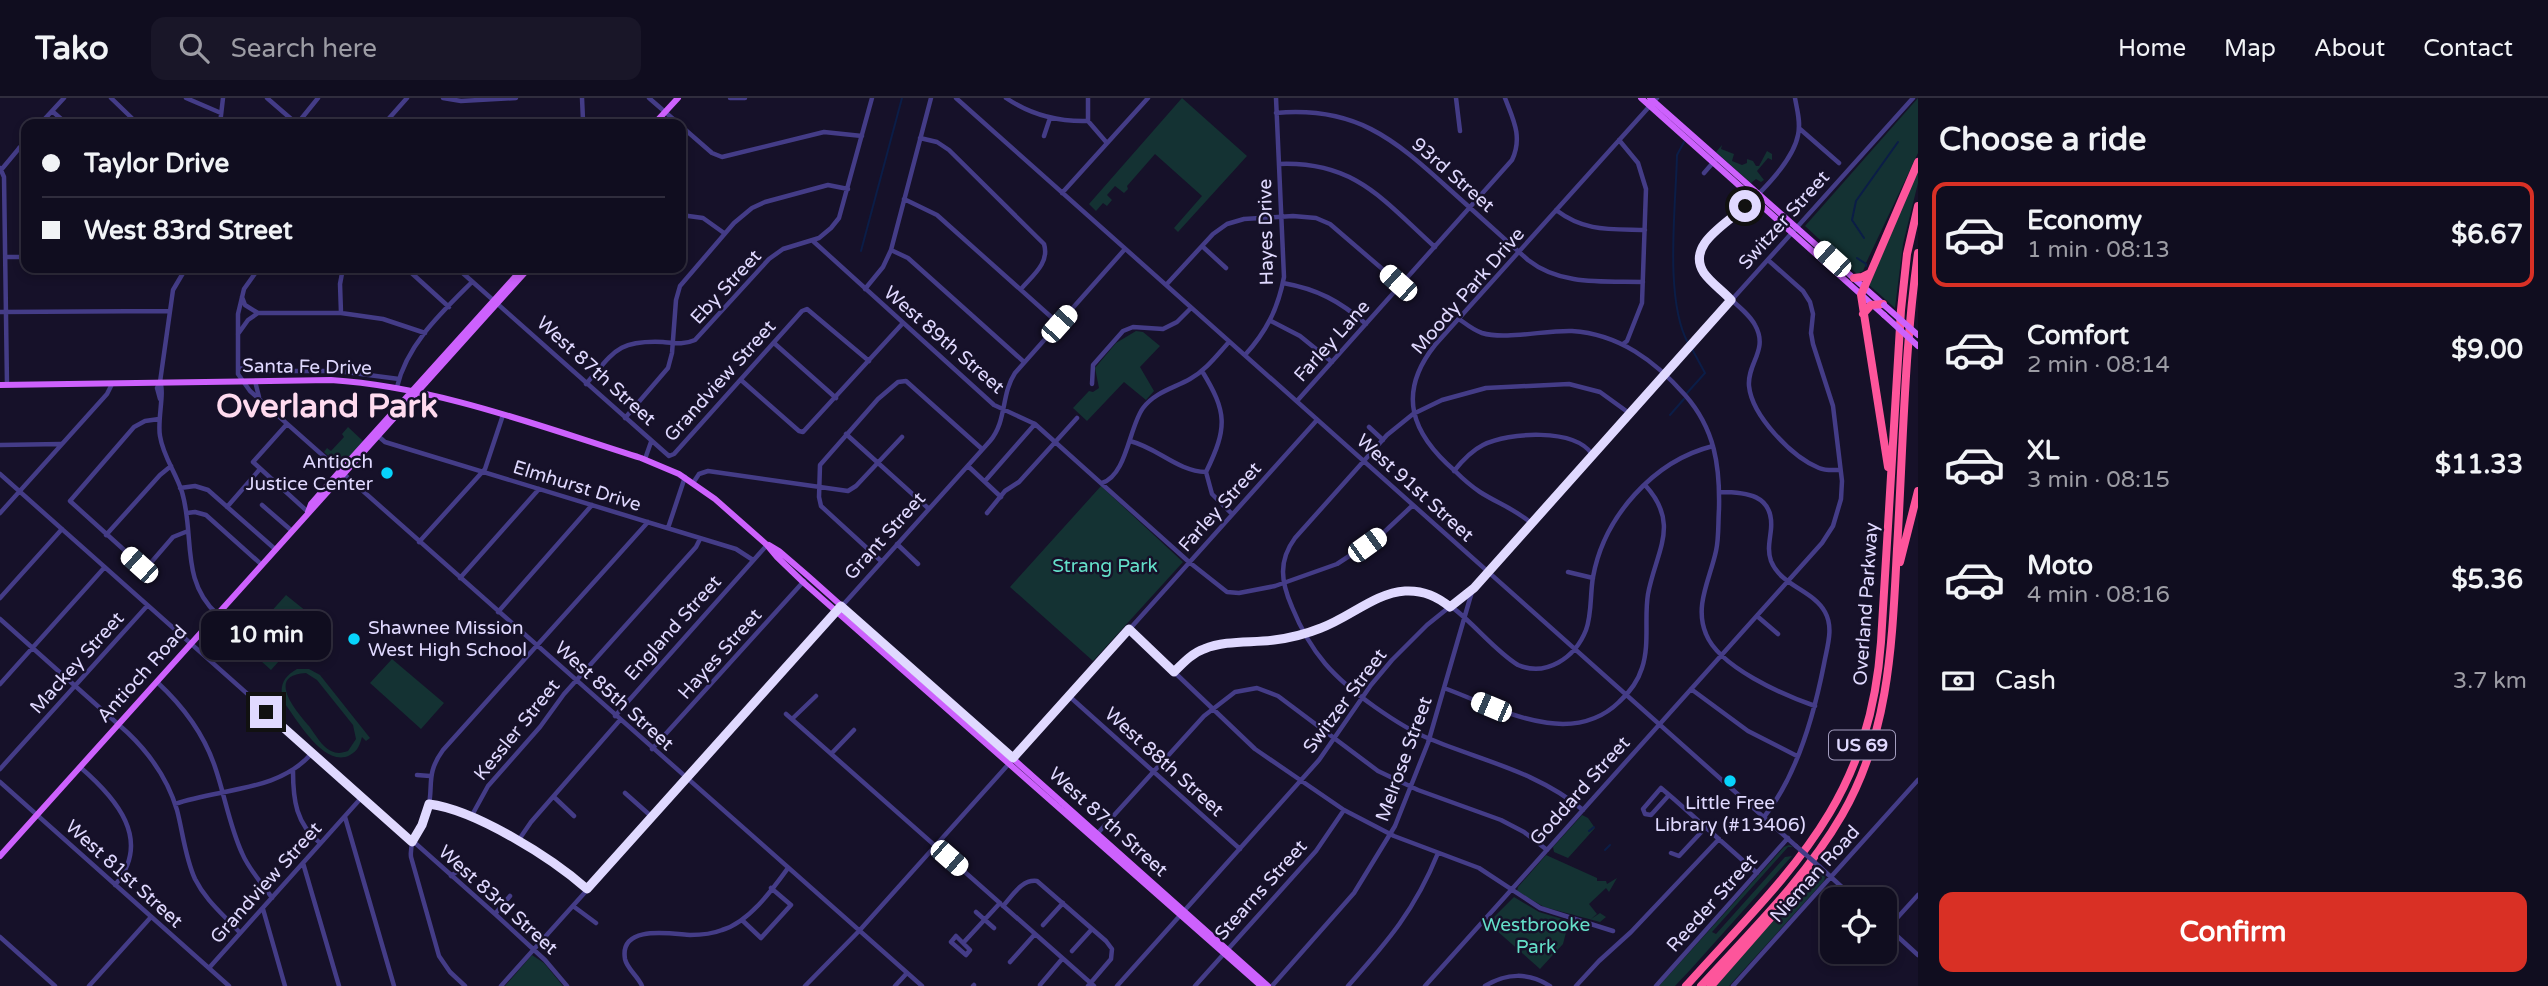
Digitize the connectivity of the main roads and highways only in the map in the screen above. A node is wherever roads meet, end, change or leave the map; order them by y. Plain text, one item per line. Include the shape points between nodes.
1 (678, 98) edge
2 (1641, 98) edge
3 (1653, 101) edge
4 (659, 119) edge
5 (1918, 162) edge
6 (1918, 206) edge
7 (1794, 230) junction
8 (1918, 253) edge
9 (519, 273) edge
10 (524, 273) edge
11 (1870, 273) junction
12 (1854, 278) junction
13 (1862, 290) junction
14 (495, 302) junction
15 (1871, 304) junction
16 (1883, 304) junction
17 (1863, 314) junction
18 (1918, 335) edge
19 (1918, 346) edge
20 (4, 385) edge
21 (416, 391) junction
22 (645, 459) joint
23 (1891, 481) junction
24 (1918, 492) edge
25 (1896, 578) junction
26 (1821, 849) junction
27 (0, 856) edge
28 (1226, 951) junction
29 (1710, 960) junction
30 (1261, 986) edge
31 (1270, 986) edge
32 (1678, 986) edge
33 (1686, 986) edge
34 (1701, 986) edge
35 (1711, 986) edge

1 - 4 main road
2 - 3 main road
3 - 7 main road
5 - 11 highway
6 - 23 highway, Overland Parkway / US 69 via 1902,302
7 - 12 main road
7 - 13 main road
8 - 25 highway, Overland Parkway / US 69
9 - 14 main road, Antioch Road
10 - 14 main road, Antioch Road
11 - 12 highway
11 - 13 highway
12 - 13 main road
13 - 15 main road
13 - 16 main road
13 - 17 highway
14 - 21 main road, Antioch Road
15 - 16 highway
15 - 17 highway
15 - 19 main road, bridge
16 - 18 main road, bridge
17 - 23 highway
20 - 21 main road, Santa Fe Drive via 331,380
21 - 22 main road, Santa Fe Drive
21 - 27 main road, Antioch Road
22 - 28 main road, West 87th Street via 693,482 779,551
23 - 29 highway, Overland Parkway / US 69 via 1879,674 1857,759 1809,848
24 - 25 highway
25 - 26 highway, Overland Parkway / US 69 via 1891,662 1875,740 1852,797
26 - 34 highway, Overland Parkway / US 69
26 - 35 highway via 1802,881
28 - 30 main road, West 87th Street
28 - 31 main road, West 87th Street
29 - 32 highway via 1704,959
29 - 33 highway, Overland Parkway / US 69

